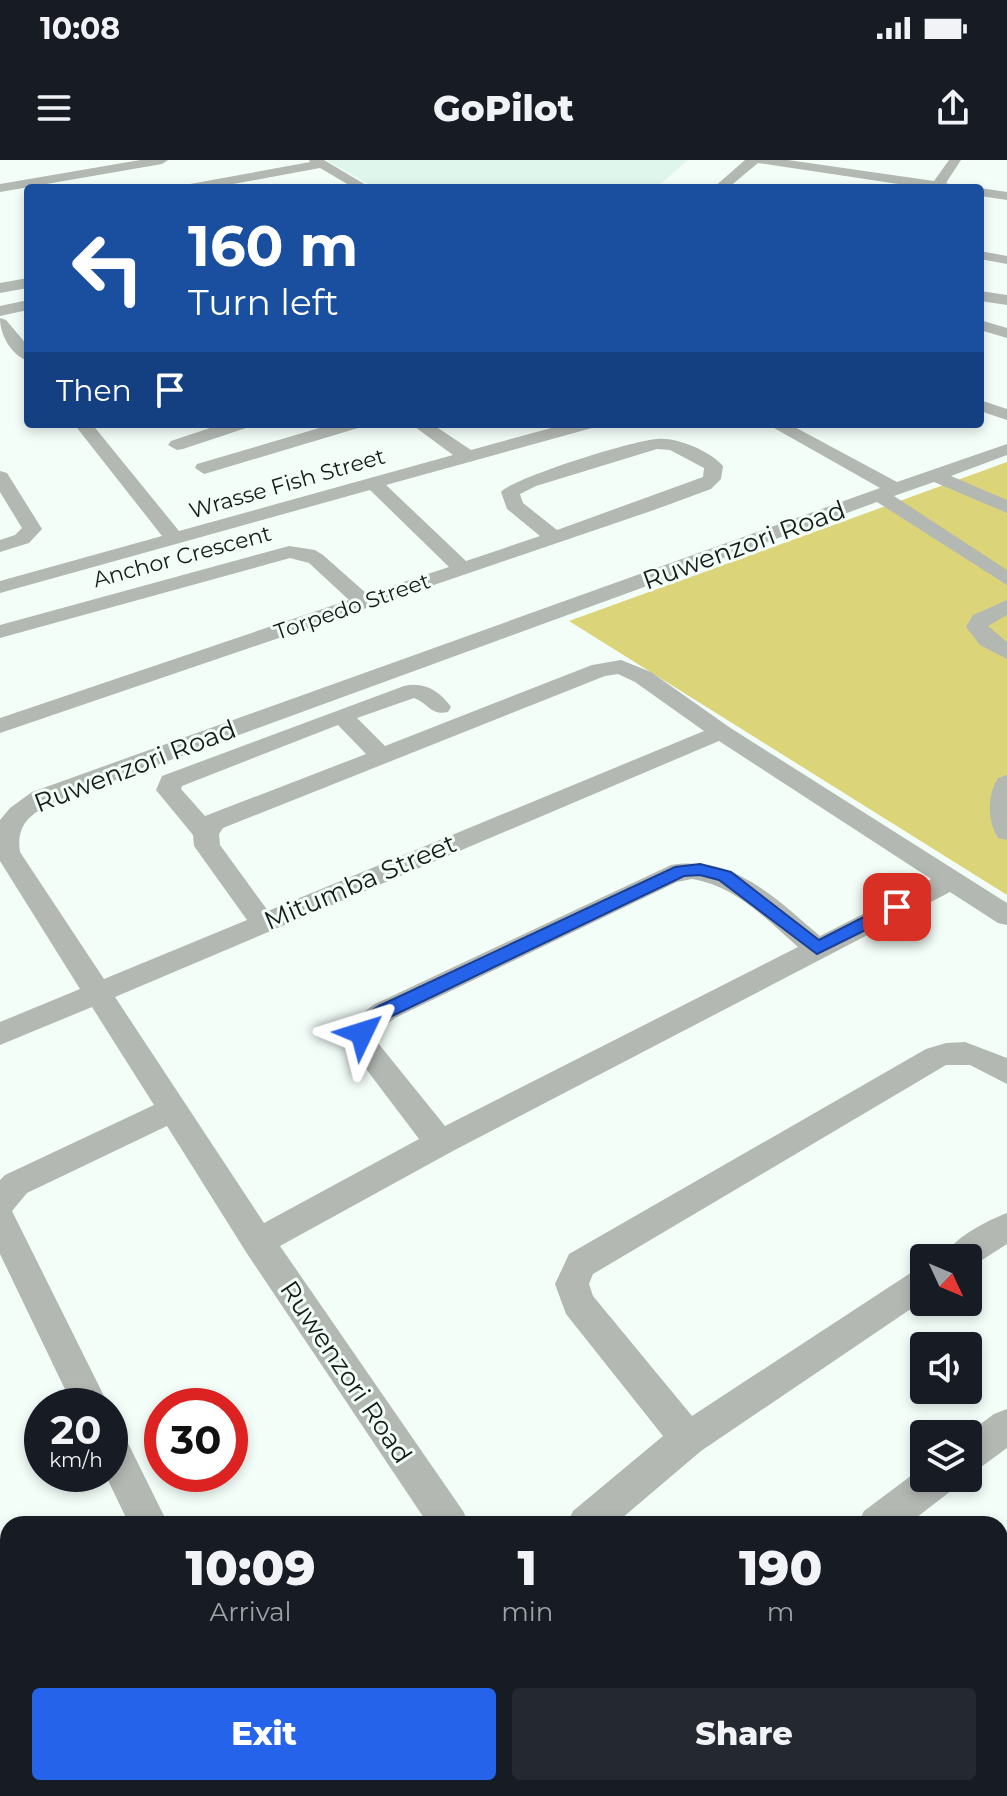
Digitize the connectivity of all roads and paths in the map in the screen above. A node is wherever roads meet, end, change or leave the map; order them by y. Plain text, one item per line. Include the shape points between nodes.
1 (162, 160) edge
2 (753, 160) edge
3 (762, 160) edge
4 (955, 160) edge
5 (879, 161) edge
6 (318, 162) edge
7 (868, 176) junction
8 (210, 184) edge
9 (357, 184) edge
10 (725, 184) edge
11 (923, 184) edge
12 (938, 184) edge
13 (0, 188) edge
14 (984, 193) edge
15 (1007, 196) edge
16 (984, 256) edge
17 (1007, 260) edge
18 (24, 284) edge
19 (0, 288) edge
20 (984, 297) edge
21 (1007, 300) edge
22 (24, 307) edge
23 (1, 321) edge
24 (984, 326) edge
25 (1007, 333) edge
26 (24, 351) edge
27 (984, 406) edge
28 (1007, 415) edge
29 (86, 428) edge
30 (228, 428) edge
31 (339, 428) edge
32 (426, 428) edge
33 (572, 428) edge
34 (783, 428) edge
35 (177, 445) dead end
36 (1007, 449) edge
37 (468, 457) junction
38 (204, 468) dead end
39 (936, 476) junction
40 (0, 477) edge
41 (373, 483) junction
42 (889, 493) junction
43 (1007, 507) edge
44 (553, 537) junction
45 (175, 539) junction
46 (0, 546) edge
47 (463, 569) junction
48 (1007, 579) edge
49 (0, 587) edge
50 (362, 601) junction
51 (1007, 606) edge
52 (0, 632) edge
53 (1007, 652) edge
54 (440, 707) dead end
55 (342, 716) junction
56 (0, 726) edge
57 (721, 732) junction
58 (381, 755) junction
59 (1007, 783) edge
60 (1007, 832) edge
61 (206, 833) junction
62 (951, 880) junction
63 (1007, 916) edge
64 (263, 923) junction
65 (817, 948) junction
66 (98, 993) junction
67 (0, 1034) edge
68 (1007, 1073) edge
69 (173, 1110) junction
70 (440, 1143) junction
71 (0, 1202) edge
72 (0, 1220) edge
73 (1007, 1227) edge
74 (258, 1242) junction
75 (981, 1244) edge
76 (910, 1291) edge
77 (82, 1388) edge
78 (1007, 1426) edge
79 (688, 1439) junction
80 (982, 1445) edge
81 (128, 1481) edge
82 (919, 1492) edge
83 (145, 1516) edge
84 (445, 1516) edge
85 (596, 1516) edge
86 (888, 1516) edge

1 - 13 street
2 - 10 street
3 - 7 street
4 - 12 street
5 - 7 street
6 - 8 street
6 - 9 street
7 - 11 street
14 - 15 street
16 - 17 street
18 - 19 street
20 - 21 street
22 - 23 street
23 - 26 street
24 - 25 street
27 - 28 street
29 - 45 street
30 - 35 street
31 - 38 street
32 - 37 street
33 - 37 street, Wrasse Fish Street
34 - 42 street
36 - 39 street, Ruwenzori Road
37 - 41 street, Wrasse Fish Street
39 - 42 street, Ruwenzori Road
39 - 43 street
40 - 46 street via 32,529 22,539
41 - 45 street, Wrasse Fish Street
41 - 47 street
42 - 48 street
42 - 66 street, Ruwenzori Road via 41,798 23,809 5,829 7,852
44 - 44 street, Torpedo Street via 704,485 712,479 714,466 664,443 553,474 510,492 514,505
44 - 47 street, Torpedo Street
45 - 49 street, Wrasse Fish Street
47 - 50 street, Torpedo Street
50 - 52 street, Anchor Crescent via 308,554 279,553
50 - 56 street, Torpedo Street
51 - 53 street via 977,627
54 - 55 street via 425,693 412,691
55 - 58 street
55 - 61 street via 171,781 168,790
57 - 58 street via 621,667 600,670
57 - 62 street
57 - 64 street, Mitumba Street
58 - 61 street via 226,815
59 - 60 street via 1001,806
61 - 64 street via 207,846
62 - 63 street
62 - 65 street
64 - 66 street, Mitumba Street
65 - 70 street
65 - 70 street via 725,876 689,870 385,1011 364,1027 363,1045
66 - 67 street, Mitumba Street
66 - 69 street, Ruwenzori Road
68 - 79 street via 971,1053 936,1057 581,1264 572,1284 578,1303
69 - 71 street via 16,1184
69 - 74 street, Ruwenzori Road
70 - 74 street
72 - 77 street
73 - 75 street
74 - 84 street, Ruwenzori Road
76 - 79 street
78 - 80 street
79 - 85 street
81 - 83 street
82 - 86 street

